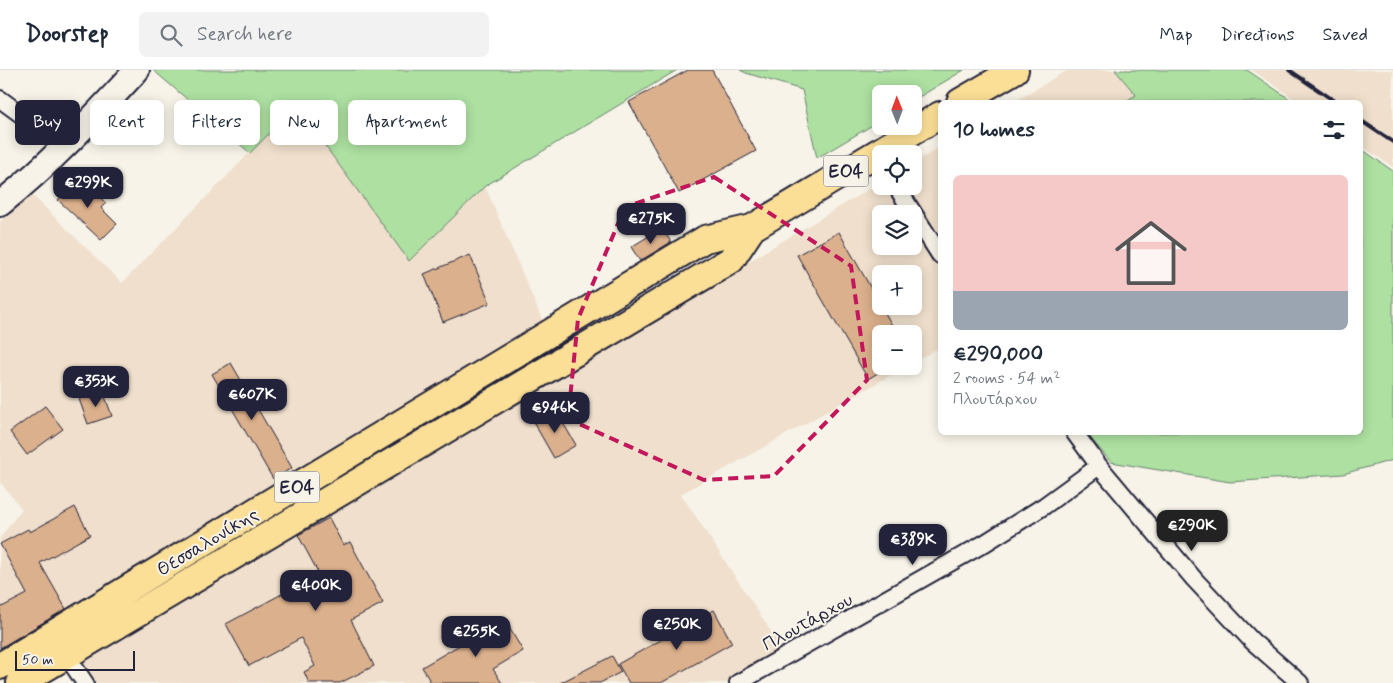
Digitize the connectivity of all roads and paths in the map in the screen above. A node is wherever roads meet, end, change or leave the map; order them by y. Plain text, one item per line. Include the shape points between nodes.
1 (137, 70) edge
2 (1015, 70) edge
3 (0, 99) edge
4 (963, 100) edge
5 (938, 116) edge
6 (897, 145) edge
7 (64, 146) junction
8 (872, 161) edge
9 (902, 195) edge
10 (0, 204) edge
11 (752, 228) junction
12 (938, 252) edge
13 (1076, 435) edge
14 (1099, 466) junction
15 (66, 655) junction
16 (0, 666) edge
17 (20, 683) edge
18 (85, 683) edge
19 (738, 683) edge
20 (1300, 683) edge

1 - 7 street
2 - 4 main road
3 - 7 street
5 - 6 main road, ΕΟ4
7 - 10 street
8 - 11 main road, ΕΟ4
9 - 12 street
11 - 15 main road, Θεσσαλονίκης / ΕΟ4 via 731,260
11 - 16 main road, Θεσσαλονίκης / ΕΟ4 via 705,240
13 - 14 street
14 - 19 street, Πλουτάρχου via 985,543
14 - 20 street via 1194,579 1252,641
15 - 17 main road, Θεσσαλονίκης / ΕΟ4
15 - 18 street

